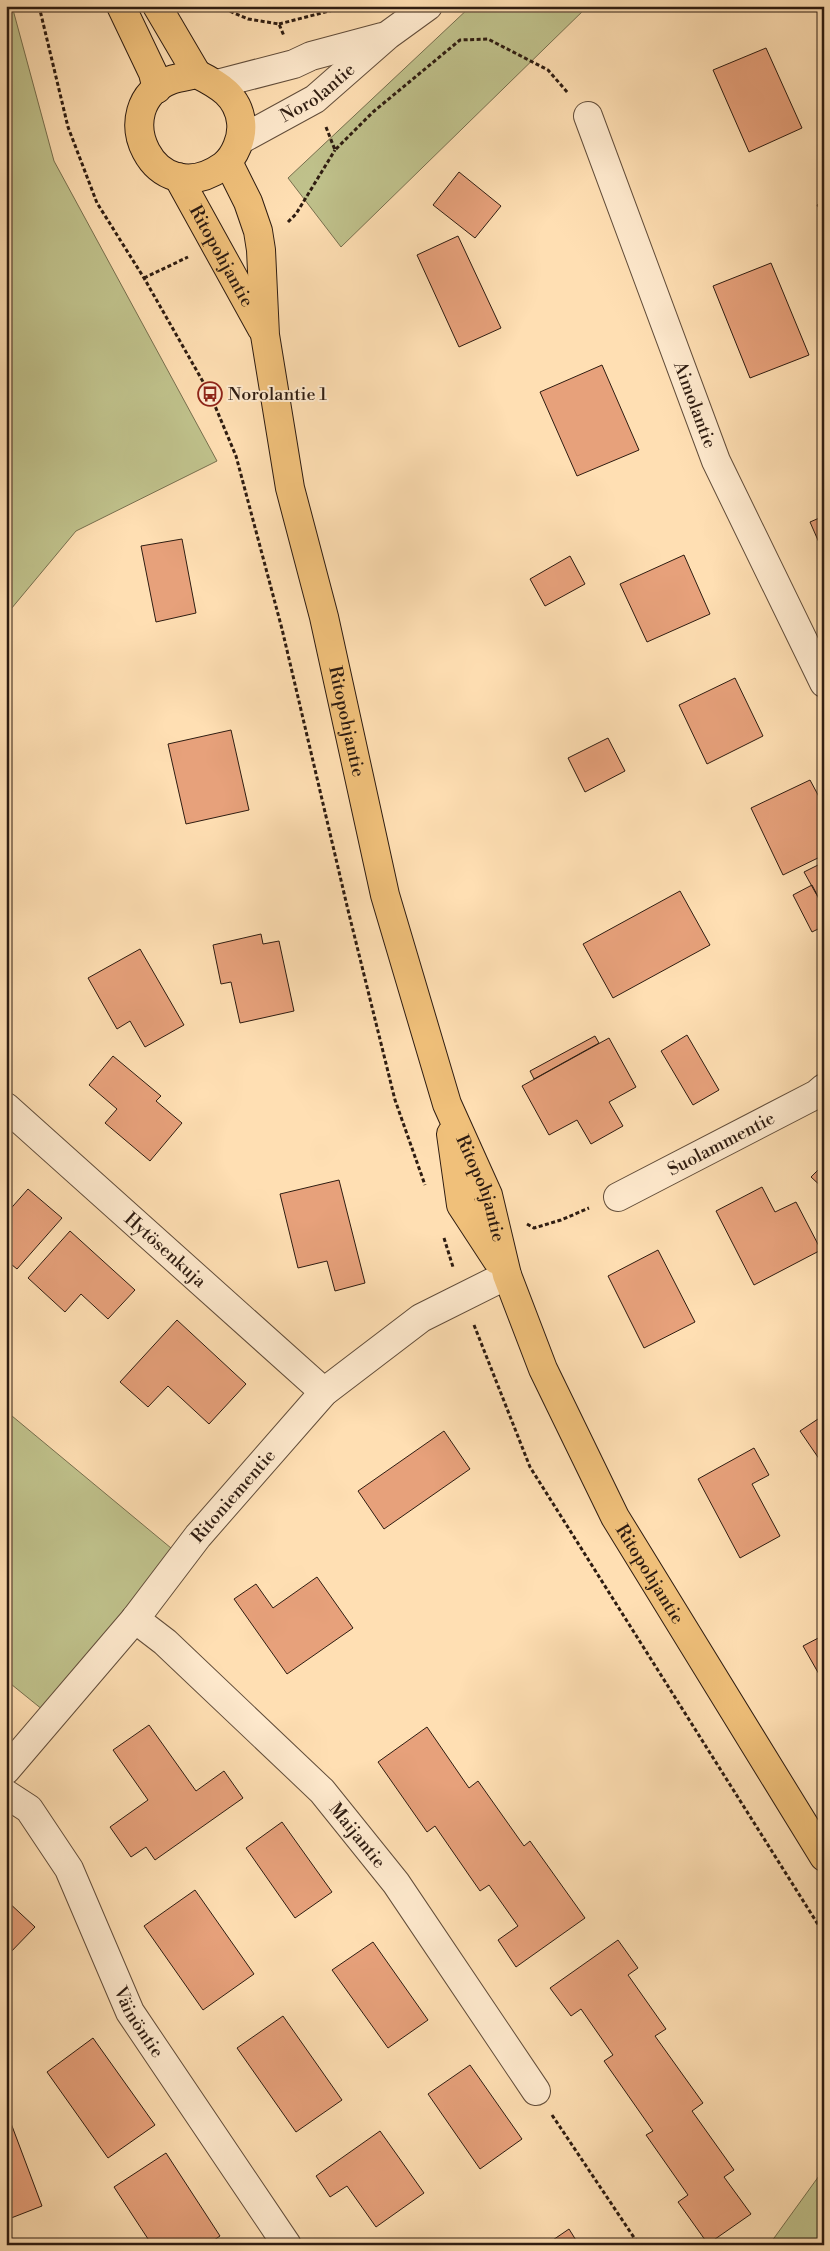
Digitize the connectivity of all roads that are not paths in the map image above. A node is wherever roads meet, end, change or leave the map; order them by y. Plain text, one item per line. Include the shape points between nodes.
1 (121, 6) edge
2 (157, 6) edge
3 (428, 6) edge
4 (388, 35) junction
5 (207, 79) junction
6 (157, 89) junction
7 (588, 116) road end
8 (234, 151) junction
9 (178, 177) junction
10 (265, 335) junction
11 (824, 683) edge
12 (824, 1088) edge
13 (6, 1107) edge
14 (618, 1196) road end
15 (507, 1275) junction
16 (324, 1392) junction
17 (136, 1619) junction
18 (6, 1770) edge
19 (6, 1794) edge
20 (824, 1857) edge
21 (536, 2091) road end
22 (287, 2245) edge

1 - 6 main road via 153,73
2 - 5 main road
3 - 4 street, Norolantie
4 - 5 street, Norolantie via 310,56 294,64
4 - 8 street, Norolantie via 315,99
5 - 6 main road via 170,80
5 - 8 main road via 229,94 238,108 241,123
6 - 9 main road via 143,108 139,132 151,161
7 - 11 street, Aimolantie via 716,461
8 - 9 main road via 210,175 194,179
8 - 10 main road, Ritopohjantie via 258,231
9 - 10 main road, Ritopohjantie
10 - 15 main road, Ritopohjantie via 290,488 324,617 385,895 447,1104 488,1195
12 - 14 street, Suolammentie
13 - 16 street, Hytösenkuja
15 - 16 street, Ritoniementie via 420,1318
15 - 20 main road, Ritopohjantie via 543,1369 615,1517
16 - 17 street, Ritoniementie via 198,1536
17 - 18 street, Ritoniementie
17 - 21 street, Maijantie via 165,1642 322,1791 396,1883
19 - 22 street, Väinöntie via 28,1809 69,1869 130,2012

